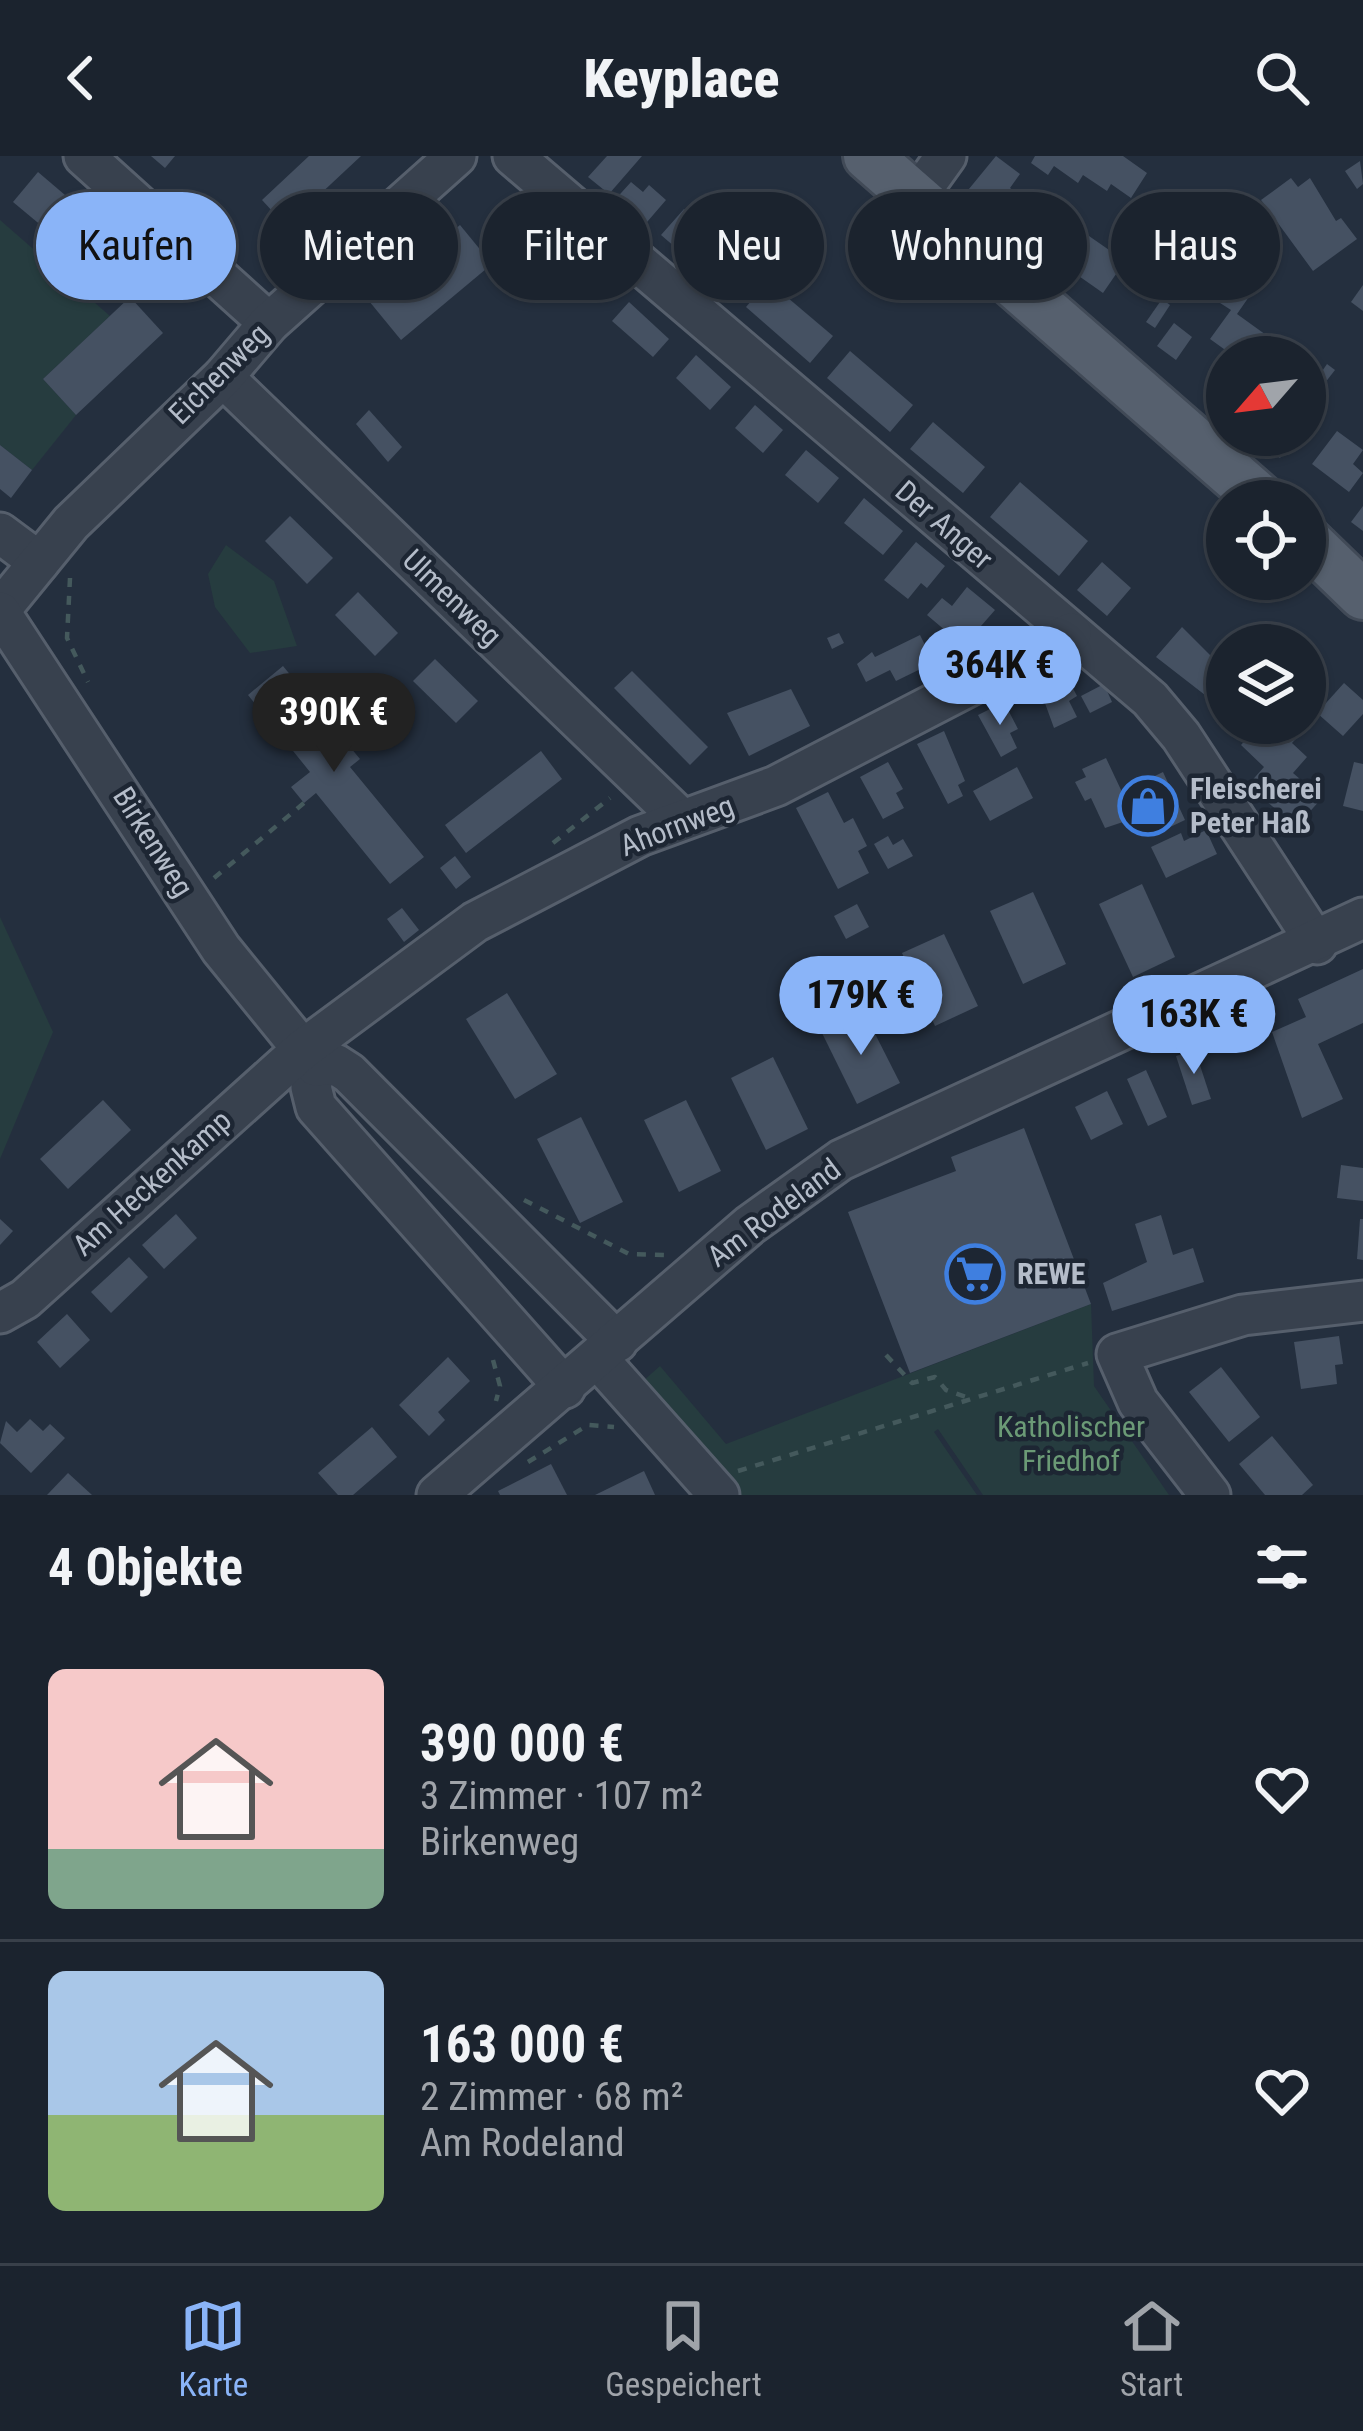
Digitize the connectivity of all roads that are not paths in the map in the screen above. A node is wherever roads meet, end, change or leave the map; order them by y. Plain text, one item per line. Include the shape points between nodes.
1 (84, 156) edge
2 (456, 156) edge
3 (513, 156) edge
4 (868, 156) edge
5 (946, 156) edge
6 (914, 192) edge
7 (920, 192) edge
8 (1036, 300) edge
9 (269, 323) junction
10 (223, 377) junction
11 (1239, 480) edge
12 (0, 533) edge
13 (1326, 559) edge
14 (57, 563) junction
15 (1363, 595) edge
16 (0, 611) edge
17 (1070, 633) junction
18 (681, 819) junction
19 (1363, 918) edge
20 (1317, 944) junction
21 (309, 1058) junction
22 (1363, 1301) edge
23 (0, 1313) edge
24 (607, 1350) junction
25 (565, 1388) junction
26 (712, 1486) edge
27 (437, 1495) edge
28 (1210, 1495) edge

1 - 9 street
2 - 9 street, Eichenweg
3 - 17 street, Der Anger
4 - 6 main road
5 - 7 street
8 - 11 main road
9 - 10 street, Eichenweg
10 - 14 street, Eichenweg
10 - 18 street, Ulmenweg
12 - 14 street
13 - 15 main road
14 - 16 street, Eichenweg
16 - 21 street, Birkenweg via 221,949
17 - 18 street, Ahornweg via 776,786
17 - 20 street, Der Anger via 1150,698 1181,736
18 - 21 street, Ahornweg via 475,922
19 - 20 street, Am Rodeland
20 - 24 street, Am Rodeland via 842,1160 750,1225
21 - 23 street, Am Heckenkamp
21 - 24 street, Birkenweg via 349,1072
21 - 25 street, Birkenweg via 316,1107
22 - 28 street via 1243,1315 1117,1354 1138,1402
24 - 25 street, Am Rodeland
24 - 26 street, Birkenweg
25 - 27 street, Am Rodeland

